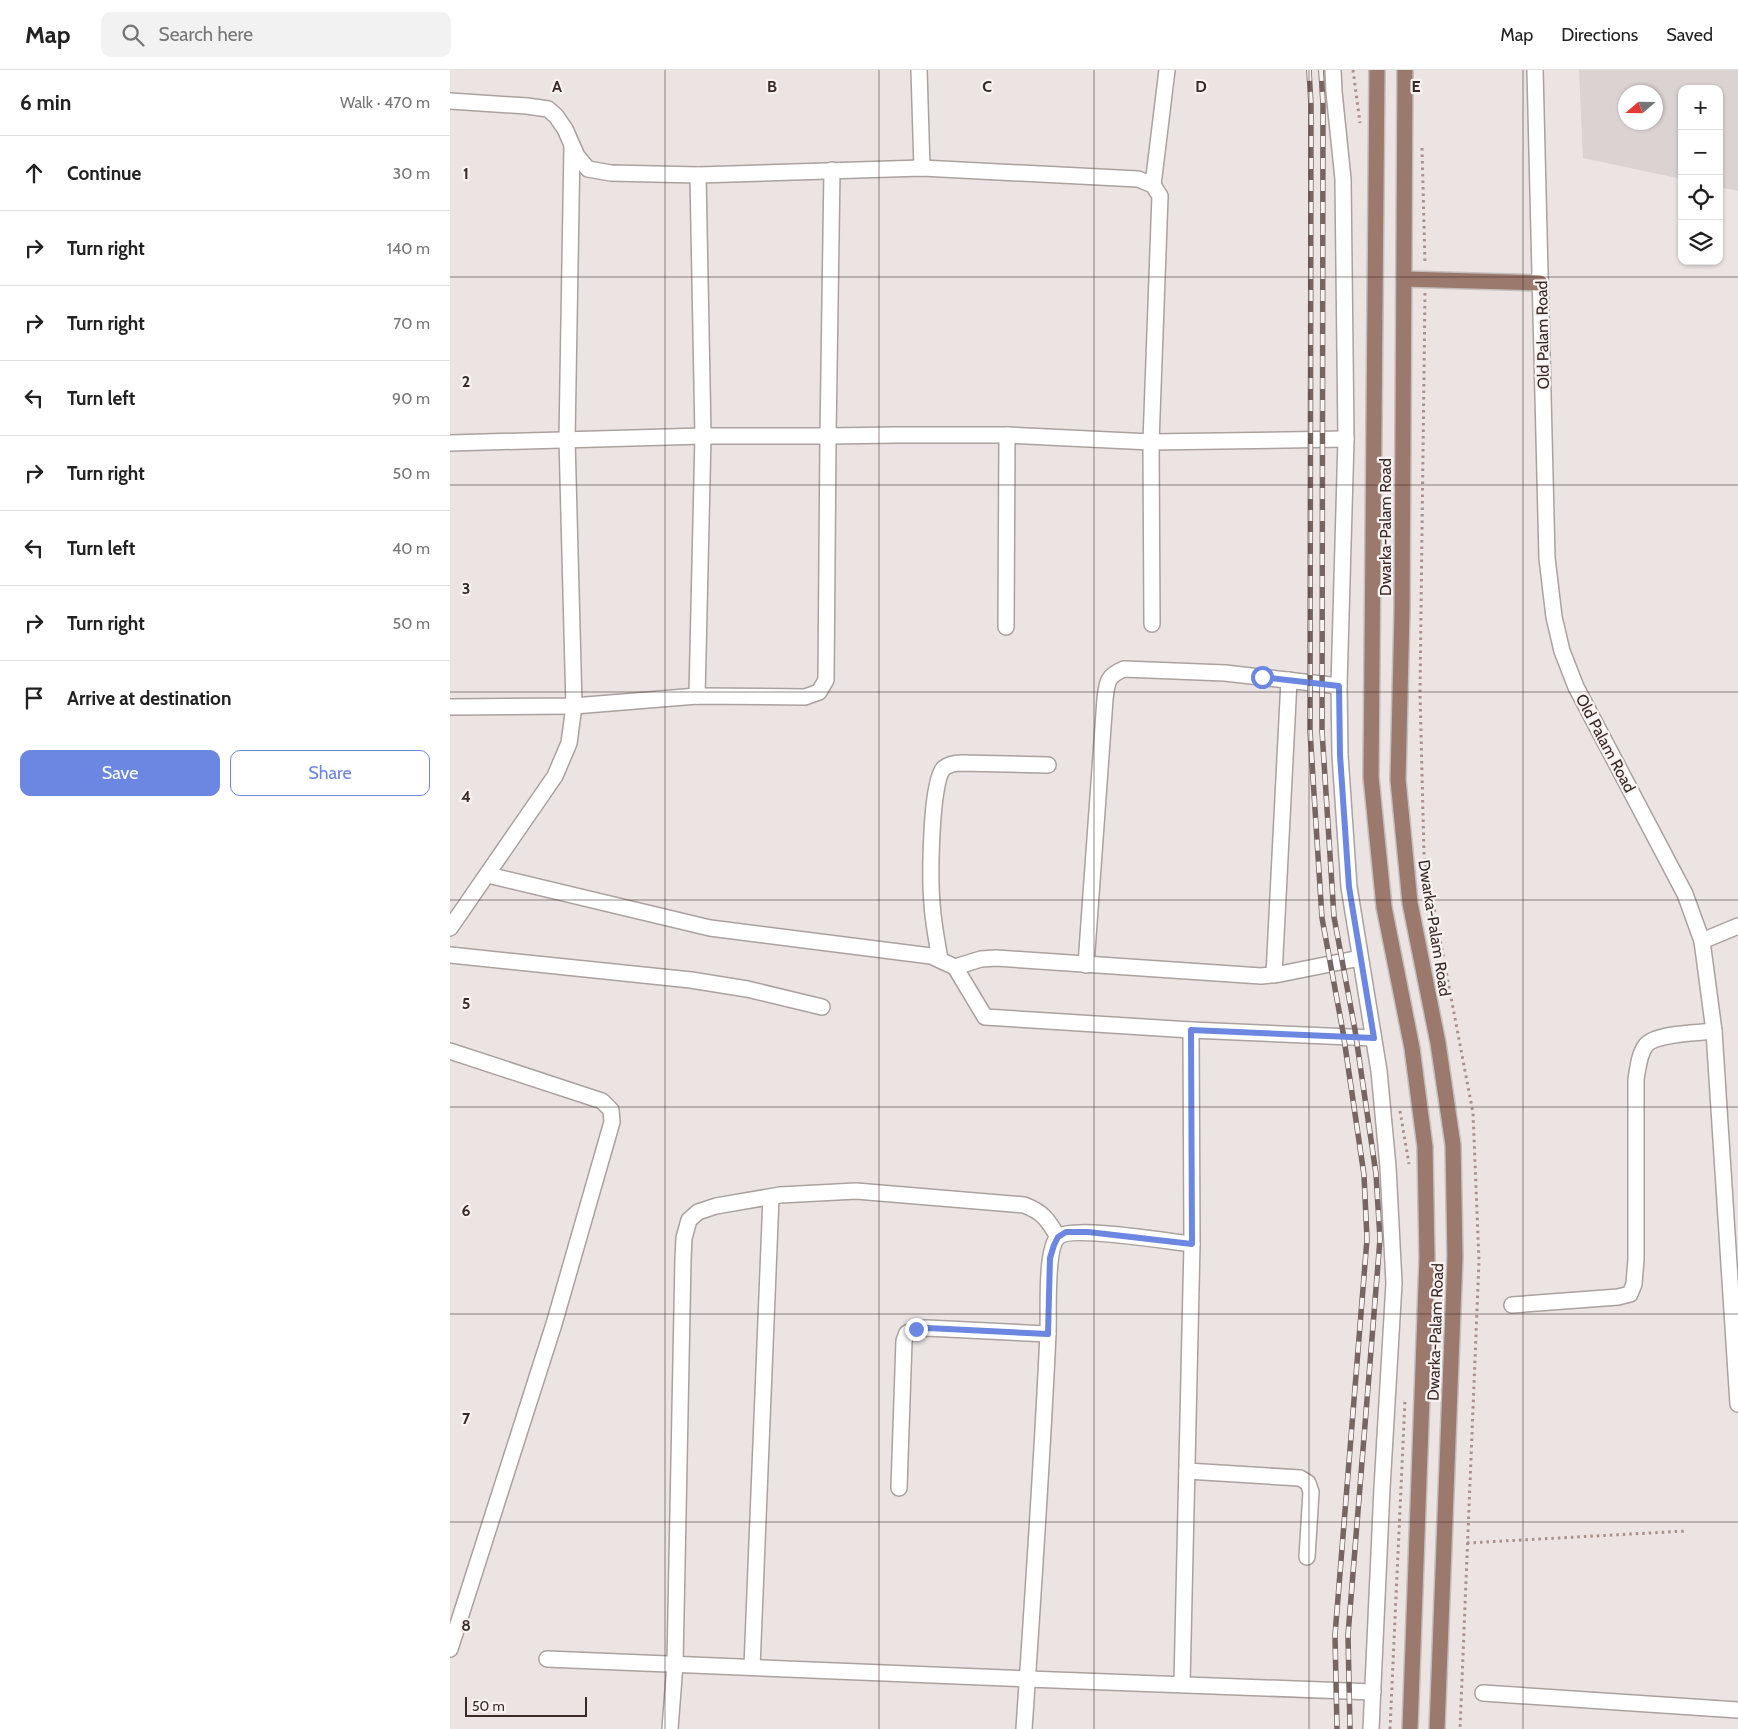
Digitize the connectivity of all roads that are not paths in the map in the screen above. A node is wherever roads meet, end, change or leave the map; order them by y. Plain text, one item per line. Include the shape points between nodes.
1 (919, 70) edge
2 (1167, 70) edge
3 (1333, 70) edge
4 (1377, 70) edge
5 (1405, 70) edge
6 (1535, 70) edge
7 (450, 101) edge
8 (572, 146) junction
9 (922, 168) junction
10 (832, 170) junction
11 (698, 175) junction
12 (1154, 185) junction
13 (1404, 278) junction
14 (1540, 283) junction
15 (1007, 435) junction
16 (703, 436) junction
17 (828, 436) junction
18 (568, 439) junction
19 (1346, 439) junction
20 (1151, 442) junction
21 (450, 443) edge
22 (1152, 624) dead end
23 (1006, 627) dead end
24 (1288, 680) junction
25 (1339, 686) junction
26 (698, 696) junction
27 (574, 706) junction
28 (450, 707) edge
29 (1048, 765) dead end
30 (488, 875) junction
31 (1738, 926) edge
32 (450, 928) edge
33 (1702, 941) junction
34 (450, 955) edge
35 (1360, 958) junction
36 (940, 960) junction
37 (1086, 965) junction
38 (955, 967) junction
39 (1274, 975) junction
40 (822, 1008) dead end
41 (1191, 1030) junction
42 (1714, 1032) junction
43 (1374, 1038) junction
44 (450, 1051) edge
45 (771, 1197) junction
46 (1058, 1237) junction
47 (1192, 1244) junction
48 (1512, 1305) dead end
49 (1048, 1334) junction
50 (1738, 1404) edge
51 (1187, 1471) junction
52 (899, 1488) dead end
53 (1307, 1557) dead end
54 (450, 1649) edge
55 (547, 1659) dead end
56 (676, 1664) junction
57 (752, 1667) junction
58 (1028, 1679) junction
59 (1182, 1684) junction
60 (1373, 1692) junction
61 (1483, 1694) dead end
62 (1738, 1710) edge
63 (670, 1729) edge
64 (1024, 1729) edge
65 (1370, 1729) edge
66 (1410, 1729) edge
67 (1437, 1729) edge

1 - 9 street
2 - 12 street
3 - 19 street via 1343,179
4 - 66 main road, Dwarka-Palam Road via 1371,777 1384,907 1412,1048 1425,1148 1427,1258
5 - 13 main road, Dwarka-Palam Road
6 - 14 street, Old Palam Road
7 - 8 street via 548,109 556,116
8 - 11 street via 588,169
8 - 18 street
9 - 10 street
9 - 12 street via 1138,179
10 - 11 street
10 - 17 street
11 - 16 street
12 - 20 street via 1160,196
13 - 14 main road
13 - 67 main road, Dwarka-Palam Road via 1398,780 1410,903 1438,1044 1453,1145 1455,1238
14 - 33 street, Old Palam Road via 1547,558 1562,651 1576,687 1685,894
15 - 17 street
15 - 20 street
15 - 23 street
16 - 17 street
16 - 18 street
16 - 26 street
17 - 26 street via 826,680 818,692 805,697
18 - 21 street
18 - 27 street
19 - 20 street
19 - 25 street
20 - 22 street
24 - 25 street
24 - 37 street via 1225,673 1124,669 1108,680 1104,699
24 - 39 street
25 - 35 street via 1349,887
26 - 27 street
27 - 28 street
27 - 30 street via 569,743 555,776
29 - 36 street via 951,764 938,776 930,871
30 - 32 street
30 - 36 street via 710,928 931,956
31 - 33 street
33 - 42 street, Old Palam Road
34 - 40 street via 691,980 747,989
35 - 39 street
35 - 43 street
36 - 38 street
37 - 38 street via 996,958
37 - 39 street
38 - 41 street via 985,1017
41 - 43 street
41 - 47 street
42 - 48 street via 1663,1036 1646,1044 1640,1059 1636,1079 1636,1259 1630,1294
42 - 50 street, Old Palam Road
43 - 60 street via 1388,1167 1394,1283
44 - 54 street via 602,1101 612,1116 554,1324
45 - 46 street via 856,1191 1024,1205 1036,1209 1048,1220
45 - 56 street via 698,1212 690,1220 684,1238
45 - 57 street
46 - 47 street via 1066,1232 1088,1232
46 - 49 street via 1050,1258
47 - 51 street
49 - 52 street via 927,1328 907,1333 904,1340
49 - 58 street
51 - 53 street via 1300,1478 1308,1483 1311,1492
51 - 59 street
55 - 56 street
56 - 57 street
56 - 63 street
57 - 58 street
58 - 59 street
58 - 64 street
59 - 60 street
60 - 65 street
61 - 62 street

